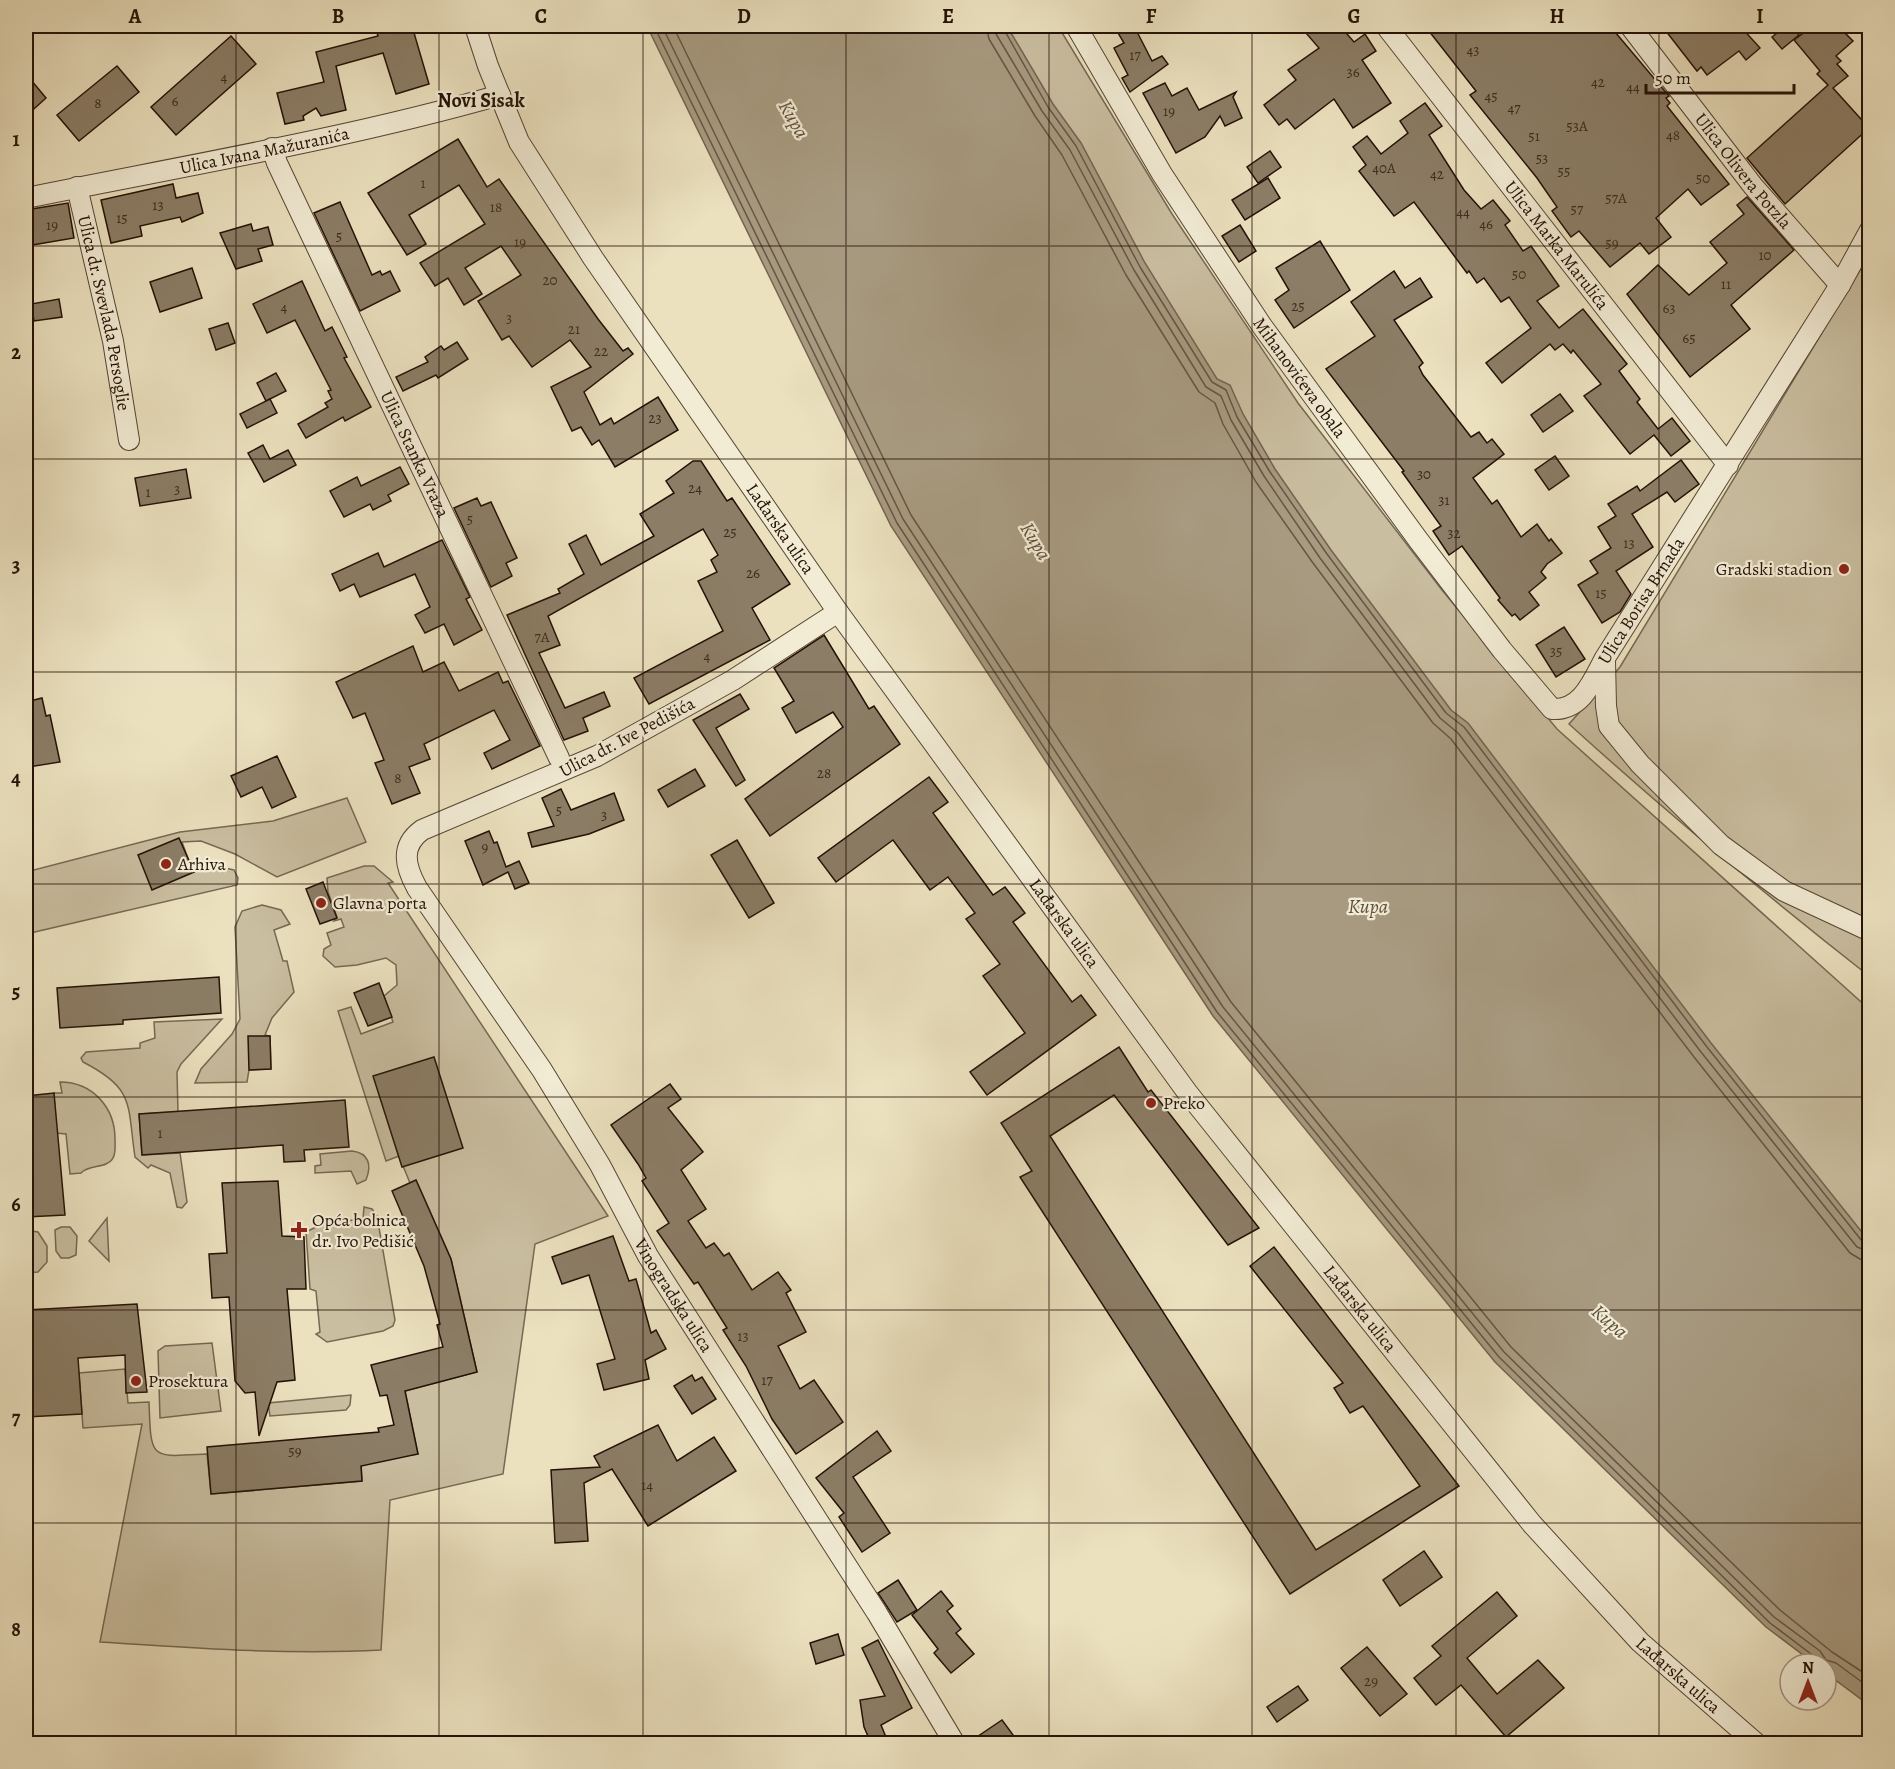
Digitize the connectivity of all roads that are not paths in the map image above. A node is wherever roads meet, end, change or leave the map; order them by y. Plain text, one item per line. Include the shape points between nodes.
1 (475, 26) edge
2 (1076, 26) edge
3 (1386, 26) edge
4 (1630, 26) edge
5 (500, 95) junction
6 (272, 148) junction
7 (77, 187) junction
8 (26, 198) edge
9 (1869, 230) edge
10 (1840, 285) junction
11 (129, 440) dead end
12 (1728, 465) junction
13 (838, 612) junction
14 (1605, 658) junction
15 (559, 758) dead end
16 (408, 846) joint
17 (1869, 931) edge
18 (955, 1743) edge
19 (1757, 1743) edge

1 - 5 street, Lađarska ulica
2 - 14 street, Mihanovićeva obala via 1162,174 1262,326 1502,650 1552,709 1571,706 1585,694
3 - 12 street, Ulica Marka Marulića
4 - 10 street, Ulica Olivera Potzla via 1753,186
5 - 6 street, Ulica Ivana Mažuranića
5 - 13 street, Lađarska ulica via 519,142 550,194
6 - 7 street, Ulica Ivana Mažuranića
6 - 15 street, Ulica Stanka Vraza
7 - 8 street, Ulica Ivana Mažuranića
7 - 11 street, Ulica dr. Svevlada Persoglie via 112,341
9 - 10 street, Ulica Borisa Brnada
10 - 12 street, Ulica Borisa Brnada
12 - 14 street, Ulica Borisa Brnada
13 - 16 street, Ulica dr. Ive Pedišića via 742,674 624,742 566,771 422,830
13 - 19 street, Lađarska ulica via 1187,1092 1532,1524 1641,1642
14 - 17 street, Ulica Borisa Brnada via 1609,726 1640,764 1721,845 1784,891
16 - 18 street, Vinogradska ulica via 407,868 417,888 542,1070 600,1165 648,1256 877,1613

